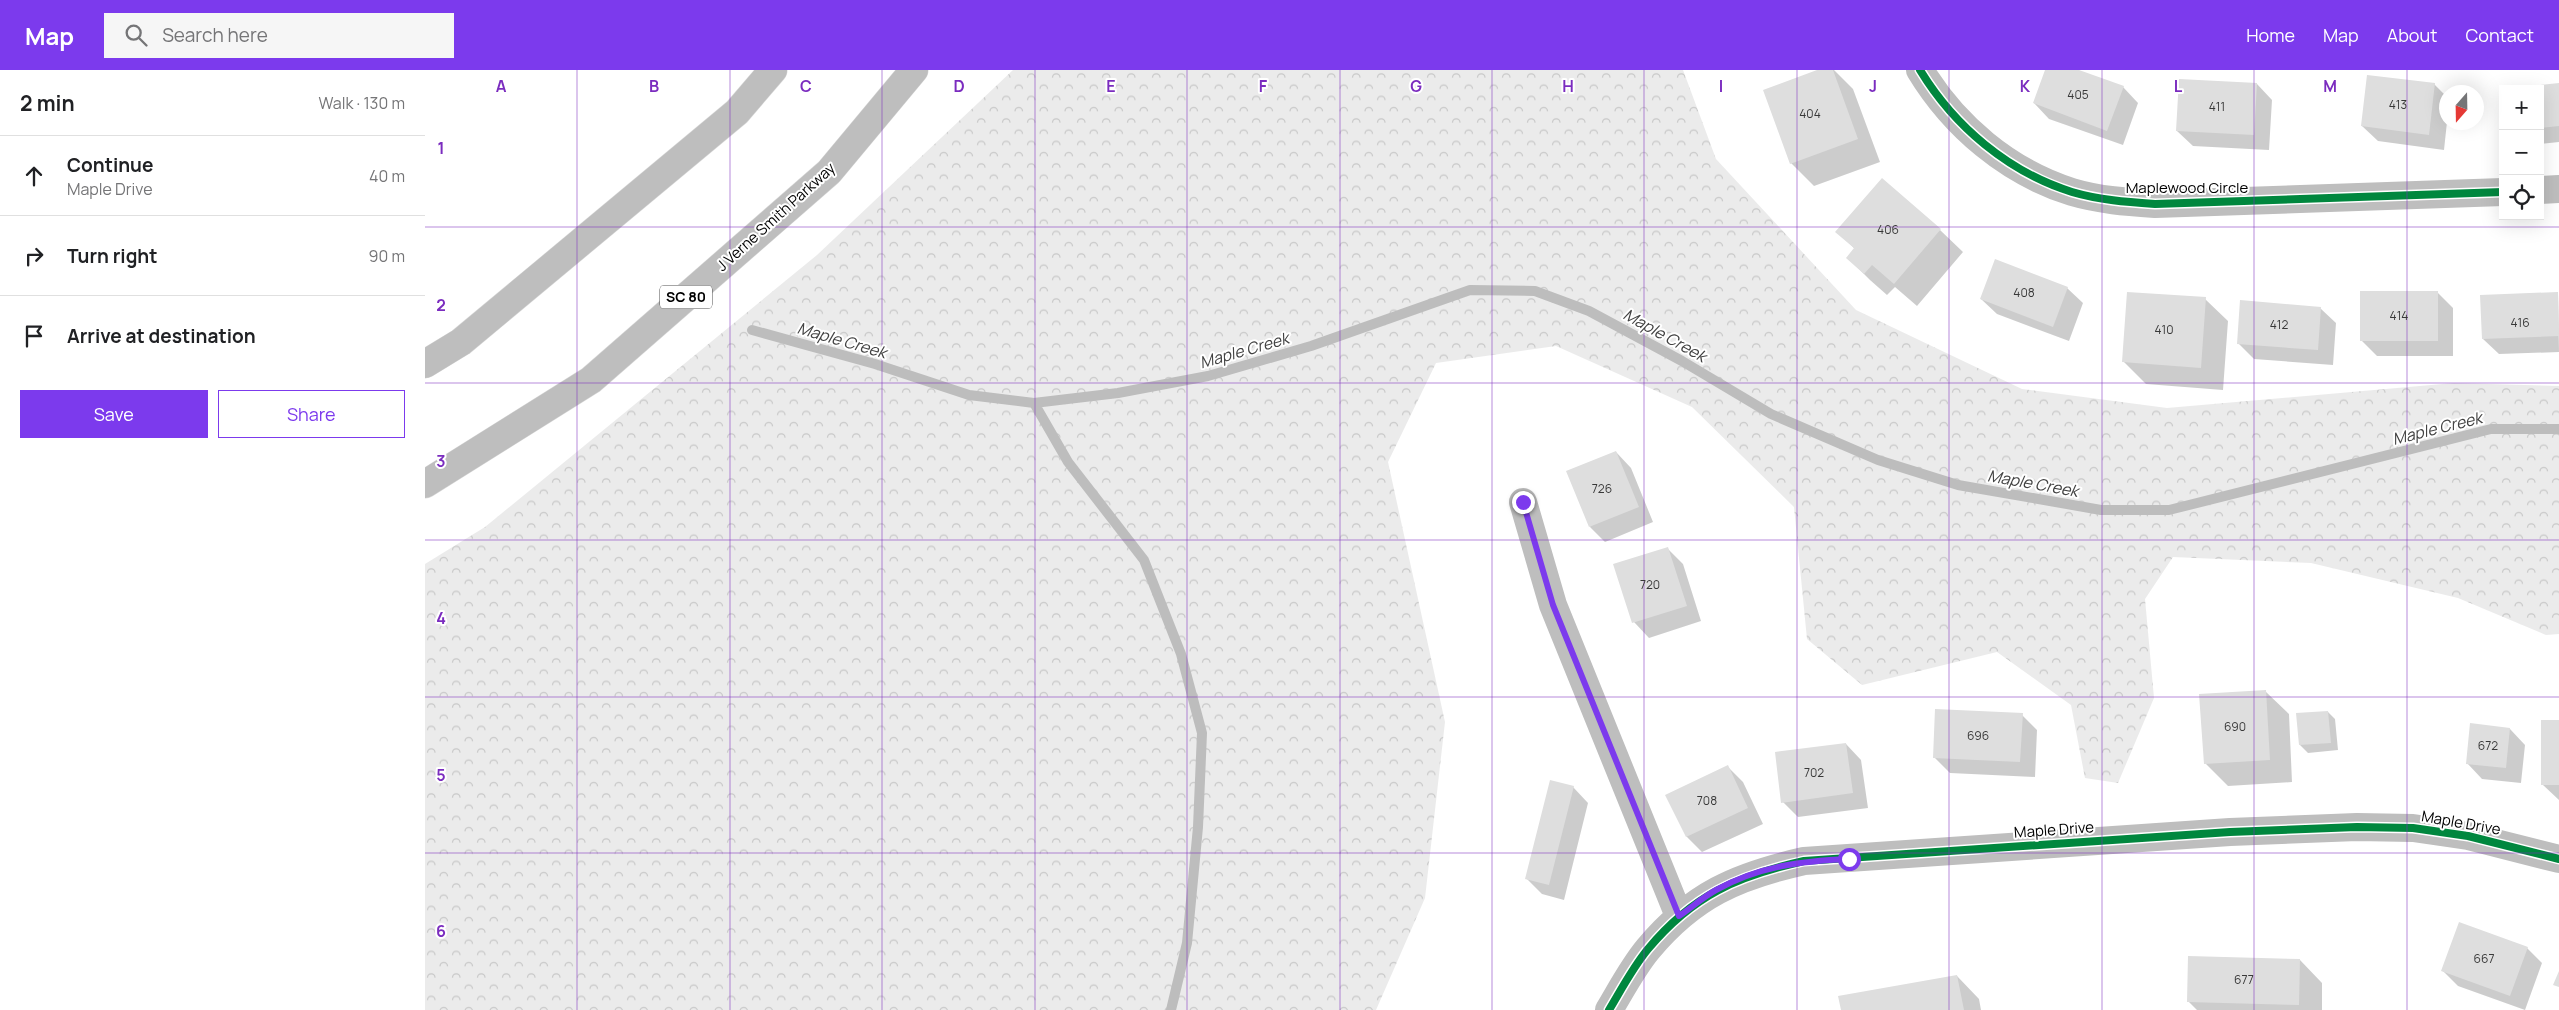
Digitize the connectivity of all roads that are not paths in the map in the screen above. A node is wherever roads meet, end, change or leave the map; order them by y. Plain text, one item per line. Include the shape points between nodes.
1 (773, 70) edge
2 (914, 70) edge
3 (1920, 70) edge
4 (2559, 189) edge
5 (2544, 190) edge
6 (2499, 192) edge
7 (425, 364) edge
8 (425, 484) edge
9 (1523, 502) dead end
10 (2559, 859) edge
11 (1679, 916) junction
12 (1609, 1010) edge

1 - 7 street via 737,112 461,342
2 - 8 street, J Verne Smith Parkway / SC 80 via 829,172 591,380
3 - 6 street, Maplewood Circle via 1935,94 1963,126 1996,154 2032,175 2072,192 2113,201 2155,204
4 - 5 street
9 - 11 street via 1553,605
10 - 11 street, Maple Drive via 2468,836 2413,828 2318,829 2108,840 1804,861 1759,871 1716,890
11 - 12 street, Maple Drive via 1647,950

